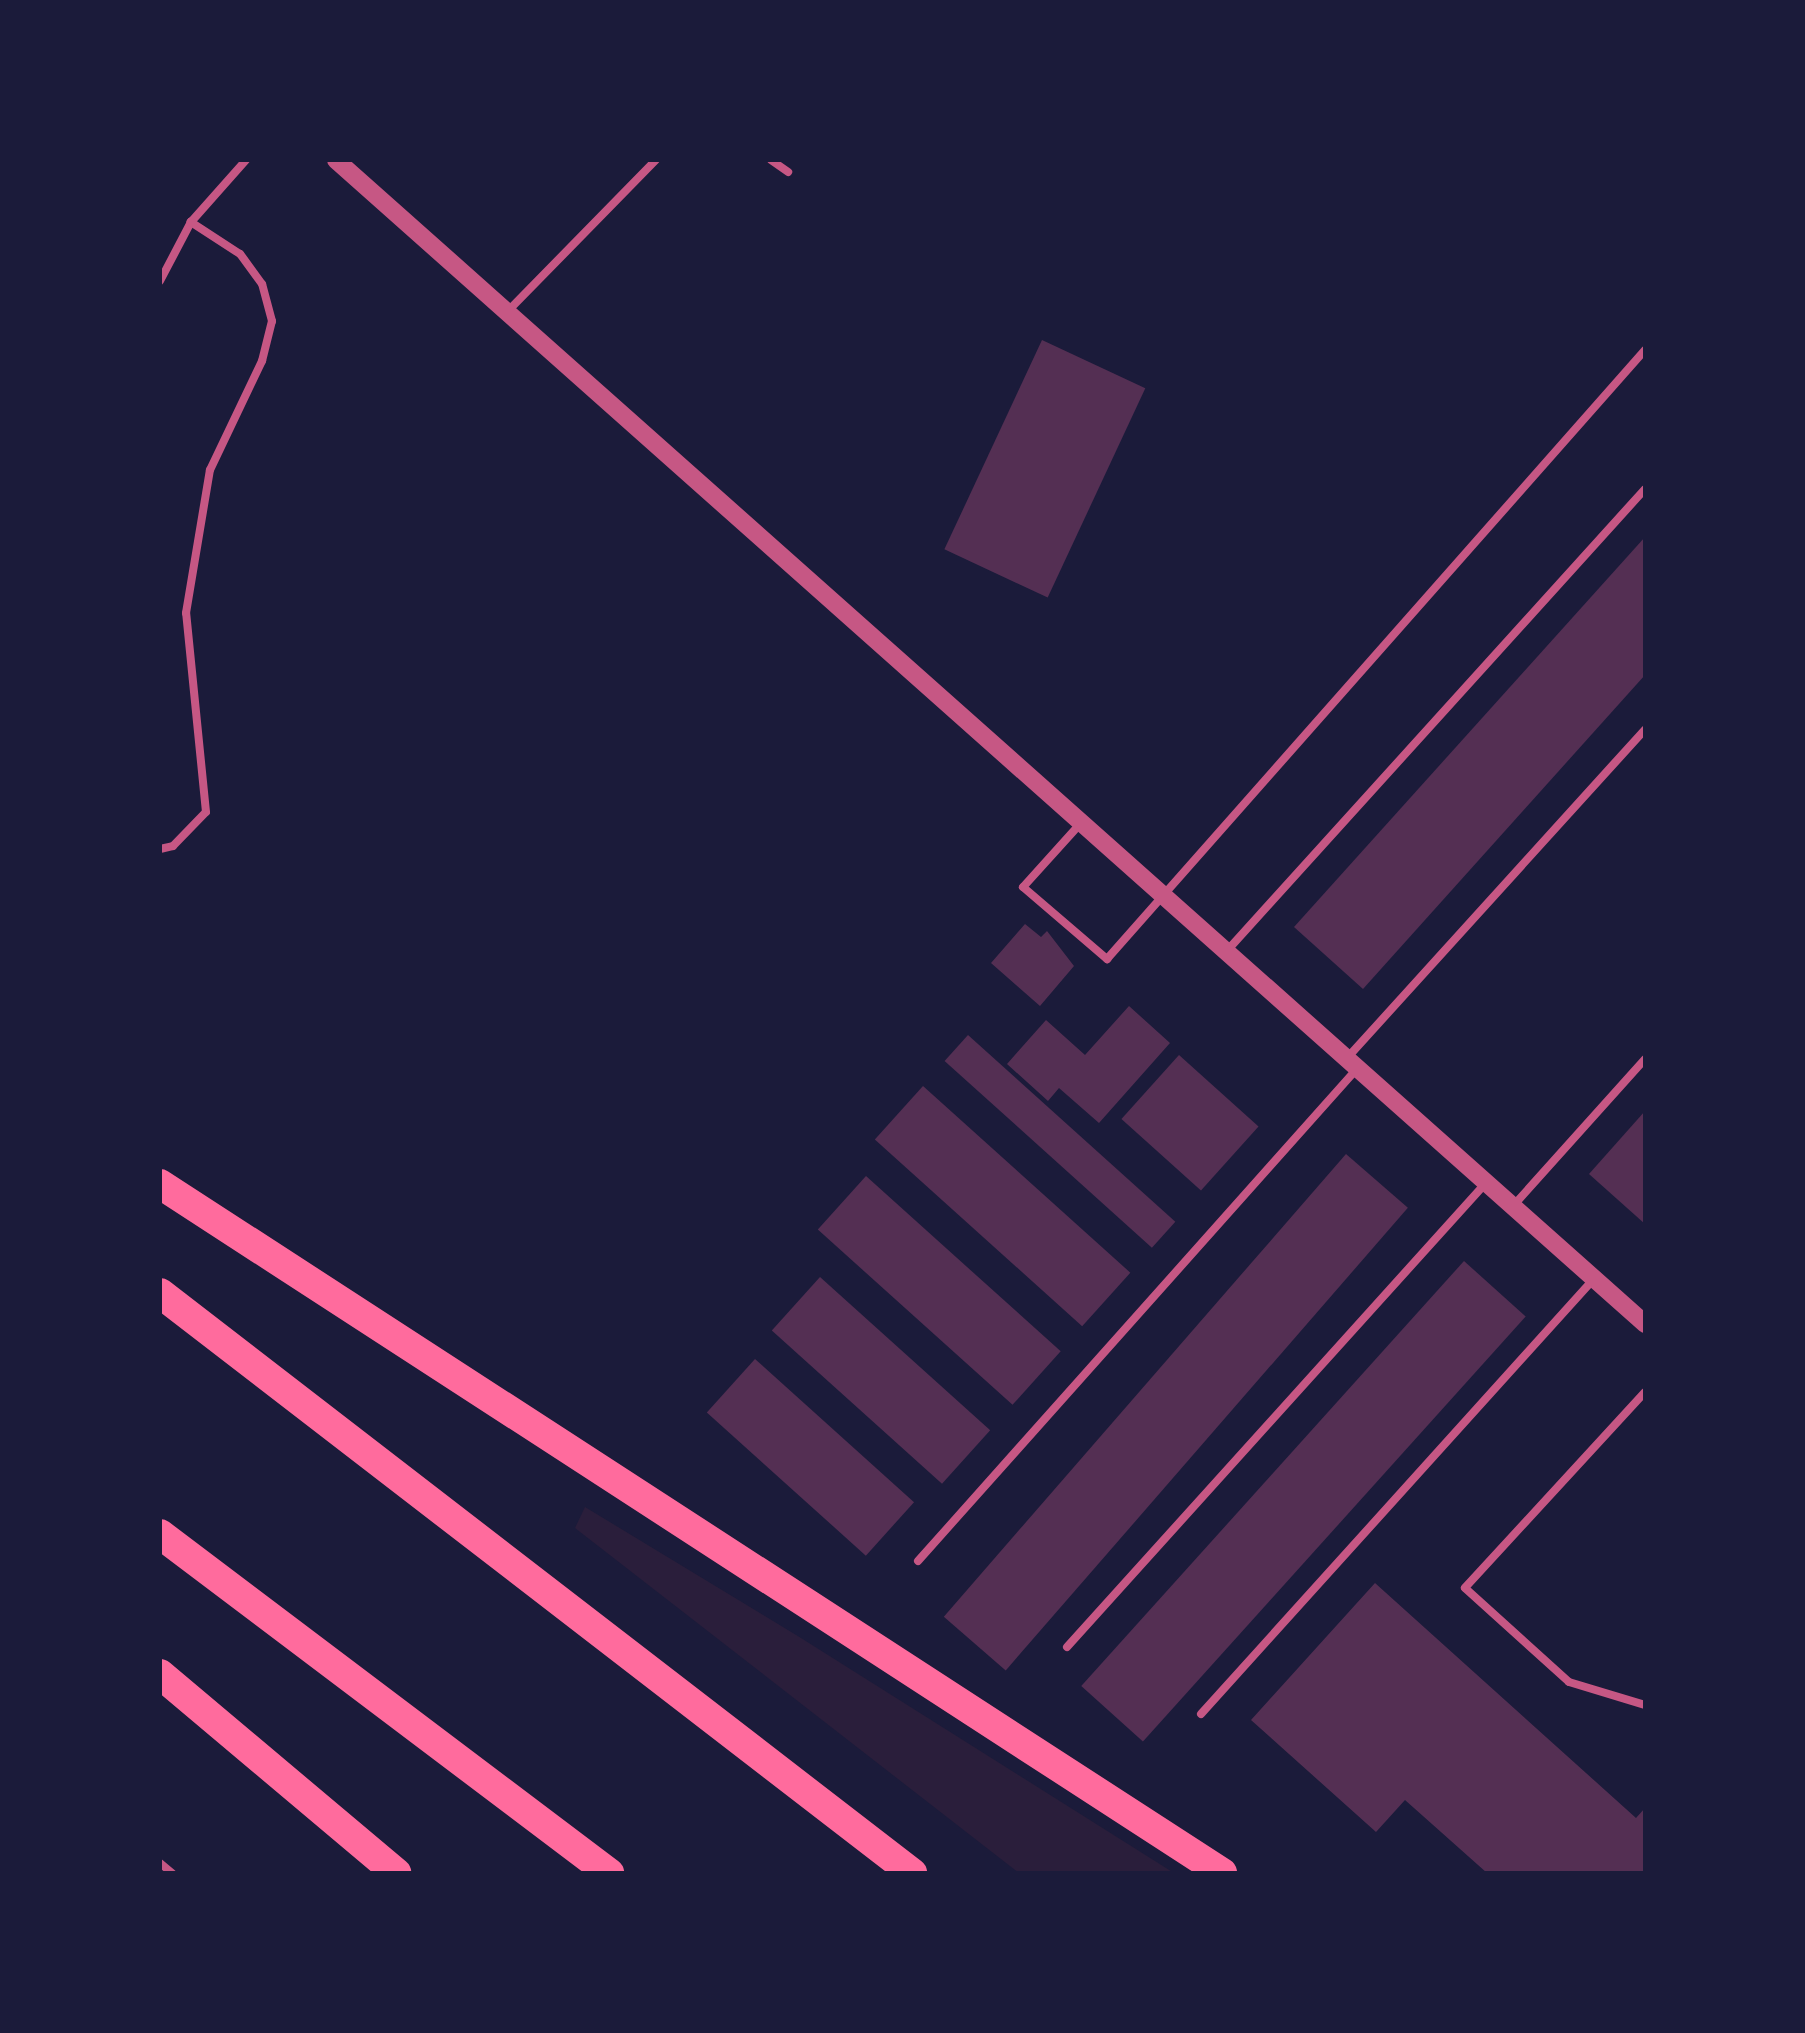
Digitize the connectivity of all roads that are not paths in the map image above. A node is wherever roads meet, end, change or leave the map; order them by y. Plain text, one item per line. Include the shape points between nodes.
1 (246, 160) edge
2 (336, 160) edge
3 (656, 160) edge
4 (771, 160) edge
5 (788, 172) dead end
6 (191, 222) junction
7 (160, 281) edge
8 (508, 312) junction
9 (1645, 350) edge
10 (1645, 489) edge
11 (1645, 730) edge
12 (1080, 824) junction
13 (160, 849) edge
14 (1163, 898) junction
15 (1225, 953) junction
16 (1645, 1059) edge
17 (1351, 1065) junction
18 (160, 1184) edge
19 (1484, 1185) junction
20 (1511, 1209) junction
21 (1591, 1282) junction
22 (160, 1293) edge
23 (1645, 1324) edge
24 (1645, 1392) edge
25 (160, 1534) edge
26 (918, 1561) dead end
27 (1067, 1647) dead end
28 (160, 1674) edge
29 (1645, 1705) edge
30 (1201, 1714) dead end
31 (160, 1863) edge
32 (172, 1873) edge
33 (396, 1873) edge
34 (609, 1873) edge
35 (912, 1873) edge
36 (1222, 1873) edge

1 - 6 lane
2 - 8 street
3 - 8 lane
4 - 5 lane
6 - 7 lane
6 - 13 lane via 240,254 262,284 272,320 262,360 210,470 186,613 206,812 173,846
8 - 12 street
9 - 14 lane
10 - 15 lane
11 - 17 lane
12 - 14 street
12 - 14 lane via 1023,887 1107,959
14 - 15 street
15 - 17 street
16 - 20 lane
17 - 19 street
17 - 26 lane
18 - 36 highway
19 - 20 street
19 - 27 lane
20 - 21 street
21 - 23 street
21 - 30 lane
22 - 35 highway
24 - 29 lane via 1465,1588 1569,1682
25 - 34 highway
28 - 33 highway
31 - 32 lane

